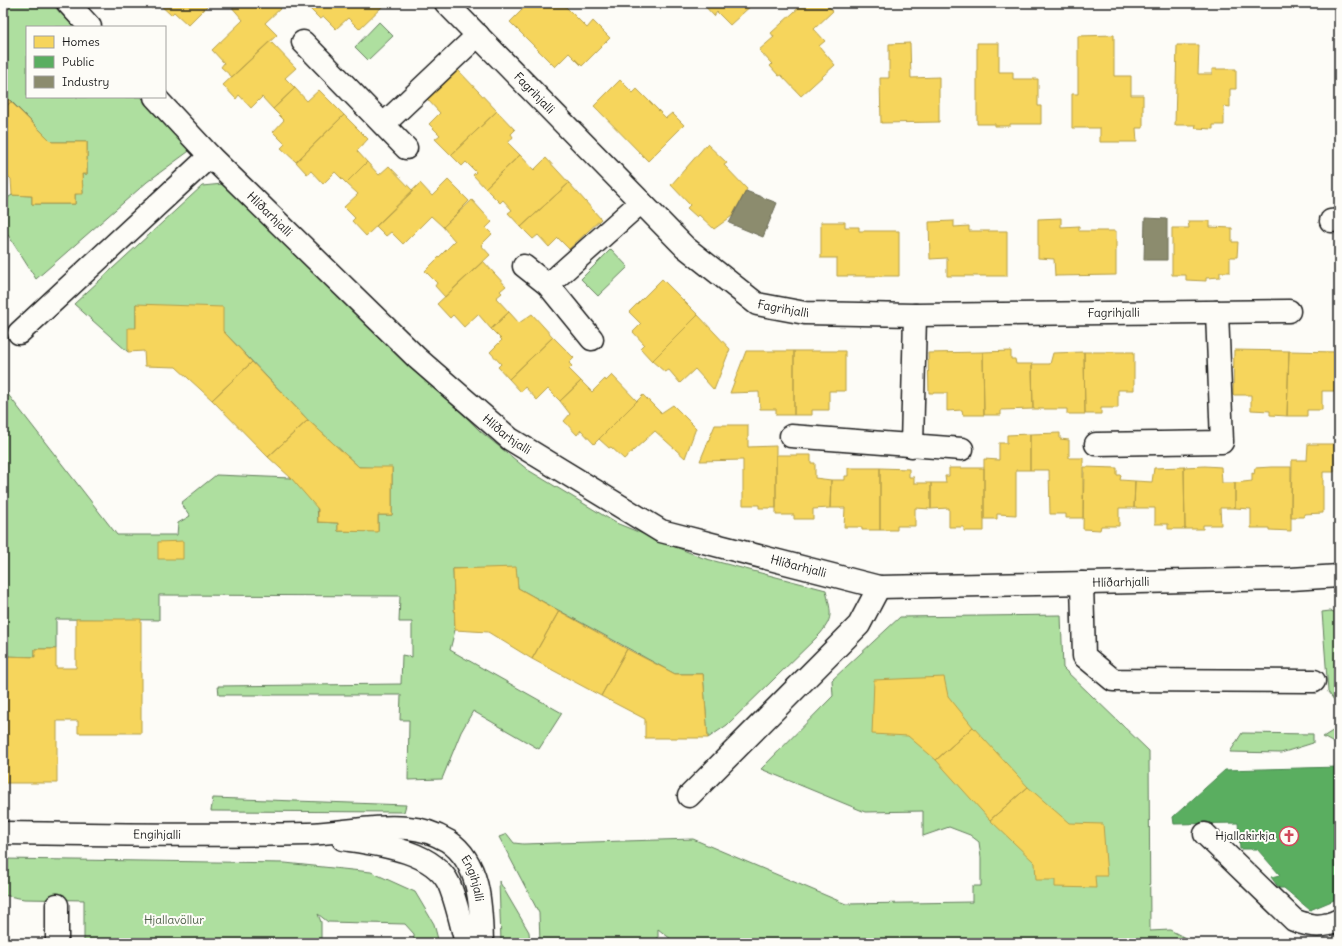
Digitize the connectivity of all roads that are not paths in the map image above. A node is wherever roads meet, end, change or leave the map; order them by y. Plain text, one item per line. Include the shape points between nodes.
1 (68, 3) edge
2 (446, 3) edge
3 (89, 26) edge
4 (478, 35) junction
5 (303, 42) dead end
6 (156, 98) edge
7 (384, 124) junction
8 (406, 148) dead end
9 (210, 156) junction
10 (642, 202) junction
11 (524, 266) dead end
12 (548, 285) junction
13 (1289, 311) dead end
14 (1217, 312) junction
15 (915, 315) junction
16 (19, 333) dead end
17 (592, 339) dead end
18 (791, 436) dead end
19 (1096, 444) dead end
20 (912, 446) junction
21 (962, 449) dead end
22 (1339, 576) edge
23 (1082, 583) junction
24 (879, 587) junction
25 (1314, 681) dead end
26 (689, 796) dead end
27 (3, 833) edge
28 (310, 834) junction
29 (1205, 834) dead end
30 (57, 905) dead end
31 (1339, 920) edge
32 (57, 943) edge
33 (466, 943) edge
34 (482, 943) edge

1 - 3 street
2 - 4 street, Fagrihjalli
4 - 7 street
4 - 10 street, Fagrihjalli
5 - 7 street
6 - 9 street, Hlíðarhjalli
7 - 8 street
9 - 16 street
9 - 24 street, Hlíðarhjalli via 417,358 510,439 661,531
10 - 12 street
10 - 15 street, Fagrihjalli via 686,247 756,304 805,313
11 - 12 street
12 - 17 street
13 - 14 street, Fagrihjalli
14 - 15 street, Fagrihjalli
14 - 19 street via 1222,442
15 - 20 street
18 - 20 street
20 - 21 street
22 - 23 street, Hlíðarhjalli
23 - 24 street, Hlíðarhjalli
23 - 25 street via 1084,656 1113,680
24 - 26 street via 859,625
27 - 28 street, Engihjalli
28 - 33 street, Engihjalli via 387,845 418,857 435,868 448,883
28 - 34 street, Engihjalli via 380,827 408,828 430,832 449,842 463,856 480,895
29 - 31 street via 1294,920 1313,926 1323,926
30 - 32 street

